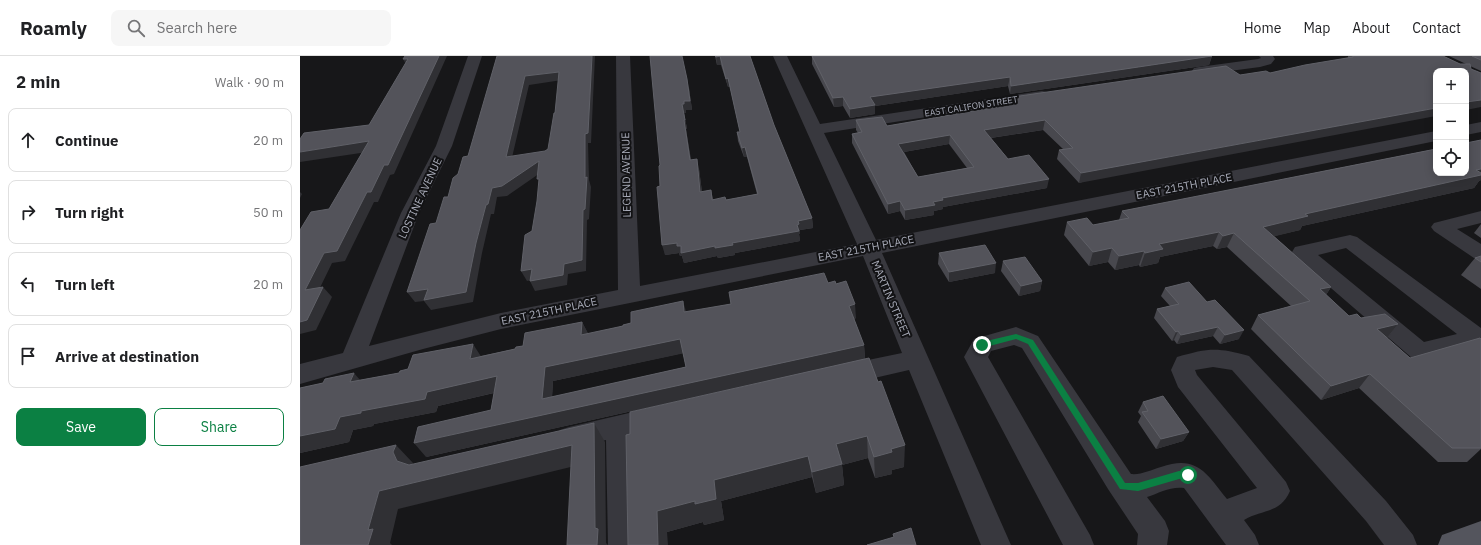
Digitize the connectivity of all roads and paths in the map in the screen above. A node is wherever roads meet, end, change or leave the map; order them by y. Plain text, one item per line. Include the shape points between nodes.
1 (474, 56) edge
2 (623, 56) edge
3 (780, 56) edge
4 (1267, 58) edge
5 (1188, 73) edge
6 (1056, 93) edge
7 (1481, 127) edge
8 (1469, 129) edge
9 (815, 130) junction
10 (1433, 137) edge
11 (1481, 217) edge
12 (869, 247) junction
13 (1481, 253) edge
14 (629, 295) junction
15 (1479, 339) edge
16 (916, 358) junction
17 (352, 360) junction
18 (300, 374) edge
19 (825, 379) edge
20 (680, 412) edge
21 (619, 426) junction
22 (550, 442) edge
23 (1123, 487) junction
24 (1224, 518) junction
25 (1481, 535) edge
26 (623, 545) edge
27 (996, 545) edge
28 (1079, 545) edge
29 (1152, 545) edge
30 (1244, 545) edge
31 (1402, 545) edge
32 (1453, 545) edge

1 - 17 street, LOSTINE AVENUE via 444,146 410,213
2 - 14 street, LEGEND AVENUE
3 - 9 street, MARTIN STREET
4 - 5 street via 1260,63
6 - 9 street, EAST CALIFON STREET
7 - 8 street
9 - 12 street, MARTIN STREET
10 - 12 street, EAST 215TH PLACE
11 - 13 street via 1441,226
12 - 14 street, EAST 215TH PLACE
12 - 16 street, MARTIN STREET
14 - 17 street, EAST 215TH PLACE via 501,321
15 - 15 street via 1350,241 1302,252 1420,352
16 - 19 street
16 - 27 street, MARTIN STREET
17 - 18 street, EAST 215TH PLACE
20 - 21 street
21 - 22 street
21 - 26 street
23 - 24 street via 1138,487 1179,475 1188,475 1194,479
23 - 28 street via 1030,342 1016,336 982,345 976,357
23 - 29 street via 1154,532
24 - 30 street
24 - 31 street via 1229,512 1270,498 1276,491 1188,380 1183,370 1186,364 1210,356 1240,363 1376,511
25 - 32 main road

